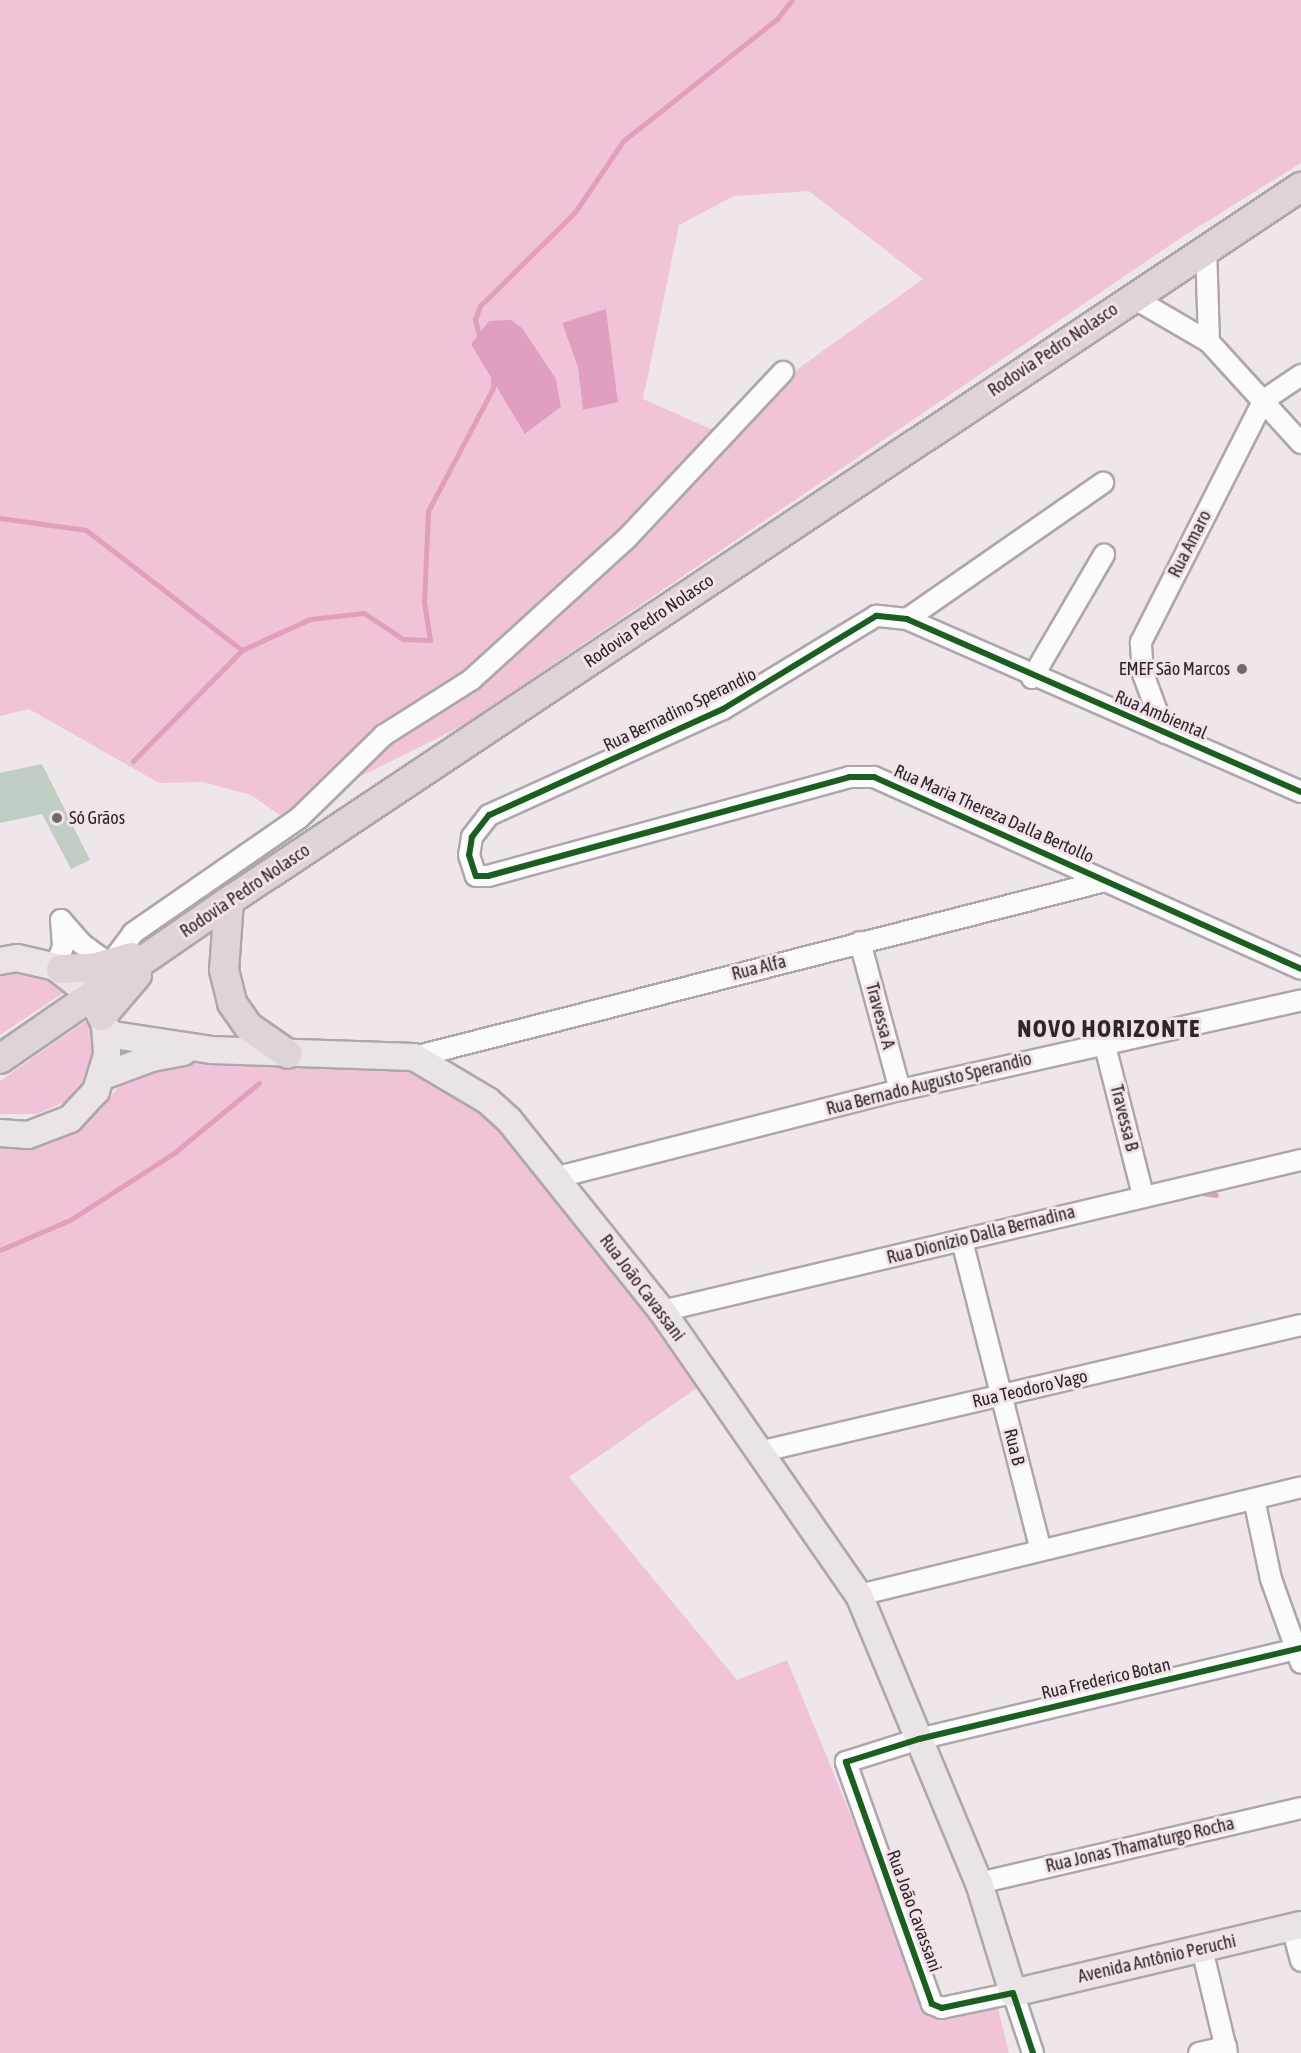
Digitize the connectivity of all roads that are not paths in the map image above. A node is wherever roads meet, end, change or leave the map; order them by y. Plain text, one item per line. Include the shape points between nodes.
1 (1301, 187) edge
2 (1206, 247) junction
3 (1132, 297) junction
4 (1209, 342) junction
5 (783, 372) dead end
6 (1301, 375) edge
7 (1264, 400) junction
8 (1301, 443) edge
9 (1103, 483) dead end
10 (1104, 555) dead end
11 (876, 616) joint
12 (907, 619) junction
13 (1032, 678) junction
14 (1165, 733) junction
15 (1301, 792) edge
16 (488, 876) joint
17 (1105, 881) junction
18 (229, 901) junction
19 (860, 942) junction
20 (162, 946) junction
21 (0, 961) edge
22 (110, 964) junction
23 (58, 968) junction
24 (1301, 969) edge
25 (1301, 1000) edge
26 (100, 1015) junction
27 (1104, 1042) junction
28 (211, 1050) junction
29 (288, 1054) junction
30 (414, 1057) junction
31 (0, 1059) edge
32 (103, 1076) junction
33 (900, 1089) junction
34 (0, 1133) edge
35 (1301, 1160) edge
36 (558, 1177) junction
37 (1143, 1195) junction
38 (962, 1241) junction
39 (662, 1311) junction
40 (1301, 1325) edge
41 (1001, 1396) junction
42 (759, 1452) junction
43 (1301, 1487) edge
44 (1254, 1499) junction
45 (1040, 1548) junction
46 (859, 1595) junction
47 (1299, 1653) edge
48 (919, 1739) junction
49 (1301, 1808) edge
50 (979, 1883) junction
51 (1297, 1926) edge
52 (1202, 1949) junction
53 (1301, 1960) edge
54 (1013, 1993) junction
55 (1227, 2050) edge
56 (1033, 2053) edge
57 (1199, 2053) edge

1 - 2 highway, Rodovia Pedro Nolasco
2 - 3 highway, Rodovia Pedro Nolasco
2 - 4 street
3 - 4 street
3 - 18 highway, Rodovia Pedro Nolasco
4 - 7 street
5 - 22 street via 575,589 471,680 384,735 299,818 133,933
6 - 7 street, Rua Amaro
7 - 8 street
7 - 14 street, Rua Amaro via 1141,642 1143,674
9 - 12 street
10 - 13 street
11 - 12 street, Rua Ambiental
11 - 16 street, Rua Bernadino Sperandio via 723,709 489,815 472,837 469,855 476,876
12 - 13 street, Rua Ambiental
13 - 14 street, Rua Ambiental
14 - 15 street, Rua Ambiental
16 - 17 street, Rua Maria Thereza Dalla Bertollo via 865,776
17 - 19 street, Rua Alfa
17 - 24 street, Rua Maria Thereza Dalla Bertollo
18 - 20 highway, Rodovia Pedro Nolasco
18 - 29 highway via 224,970 232,1003 249,1027
19 - 30 street, Rua Alfa
19 - 33 street, Travessa A
20 - 22 highway
20 - 26 highway, Rodovia Pedro Nolasco
21 - 23 main road via 17,958
22 - 23 highway
22 - 23 street via 82,944 61,920 63,947
23 - 26 main road
25 - 27 street, Rua Bernado Augusto Sperandio
26 - 28 main road
26 - 31 highway, Rodovia Pedro Nolasco
26 - 32 main road
27 - 33 street, Rua Bernado Augusto Sperandio
27 - 37 street, Travessa B
28 - 29 main road, Rua João Cavassani
28 - 32 main road via 152,1058
29 - 30 main road, Rua João Cavassani
30 - 36 main road, Rua João Cavassani via 488,1101
32 - 34 main road via 86,1104 70,1119 28,1135
33 - 36 street, Rua Bernado Augusto Sperandio
35 - 37 street, Rua Dionízio Dalla Bernadina
36 - 39 main road, Rua João Cavassani
37 - 38 street, Rua Dionízio Dalla Bernadina
38 - 39 street, Rua Dionízio Dalla Bernadina
38 - 41 street, Rua B
39 - 42 main road, Rua João Cavassani
40 - 41 street, Rua Teodoro Vago
41 - 42 street, Rua Teodoro Vago
41 - 45 street, Rua B
42 - 46 main road, Rua João Cavassani
43 - 44 street
44 - 45 street
44 - 47 street via 1271,1579
45 - 46 street
46 - 48 main road, Rua João Cavassani
47 - 48 street, Rua Frederico Botan
48 - 50 main road, Rua João Cavassani
48 - 54 street, Rua João Cavassani via 849,1759 845,1766 932,2004 942,2008
49 - 50 street, Rua Jonas Thamaturgo Rocha
50 - 54 main road, Rua João Cavassani
51 - 52 main road, Avenida Antônio Peruchi
51 - 53 street
52 - 54 main road, Avenida Antônio Peruchi
52 - 55 street
54 - 56 street, Rua João Cavassani
55 - 57 street

